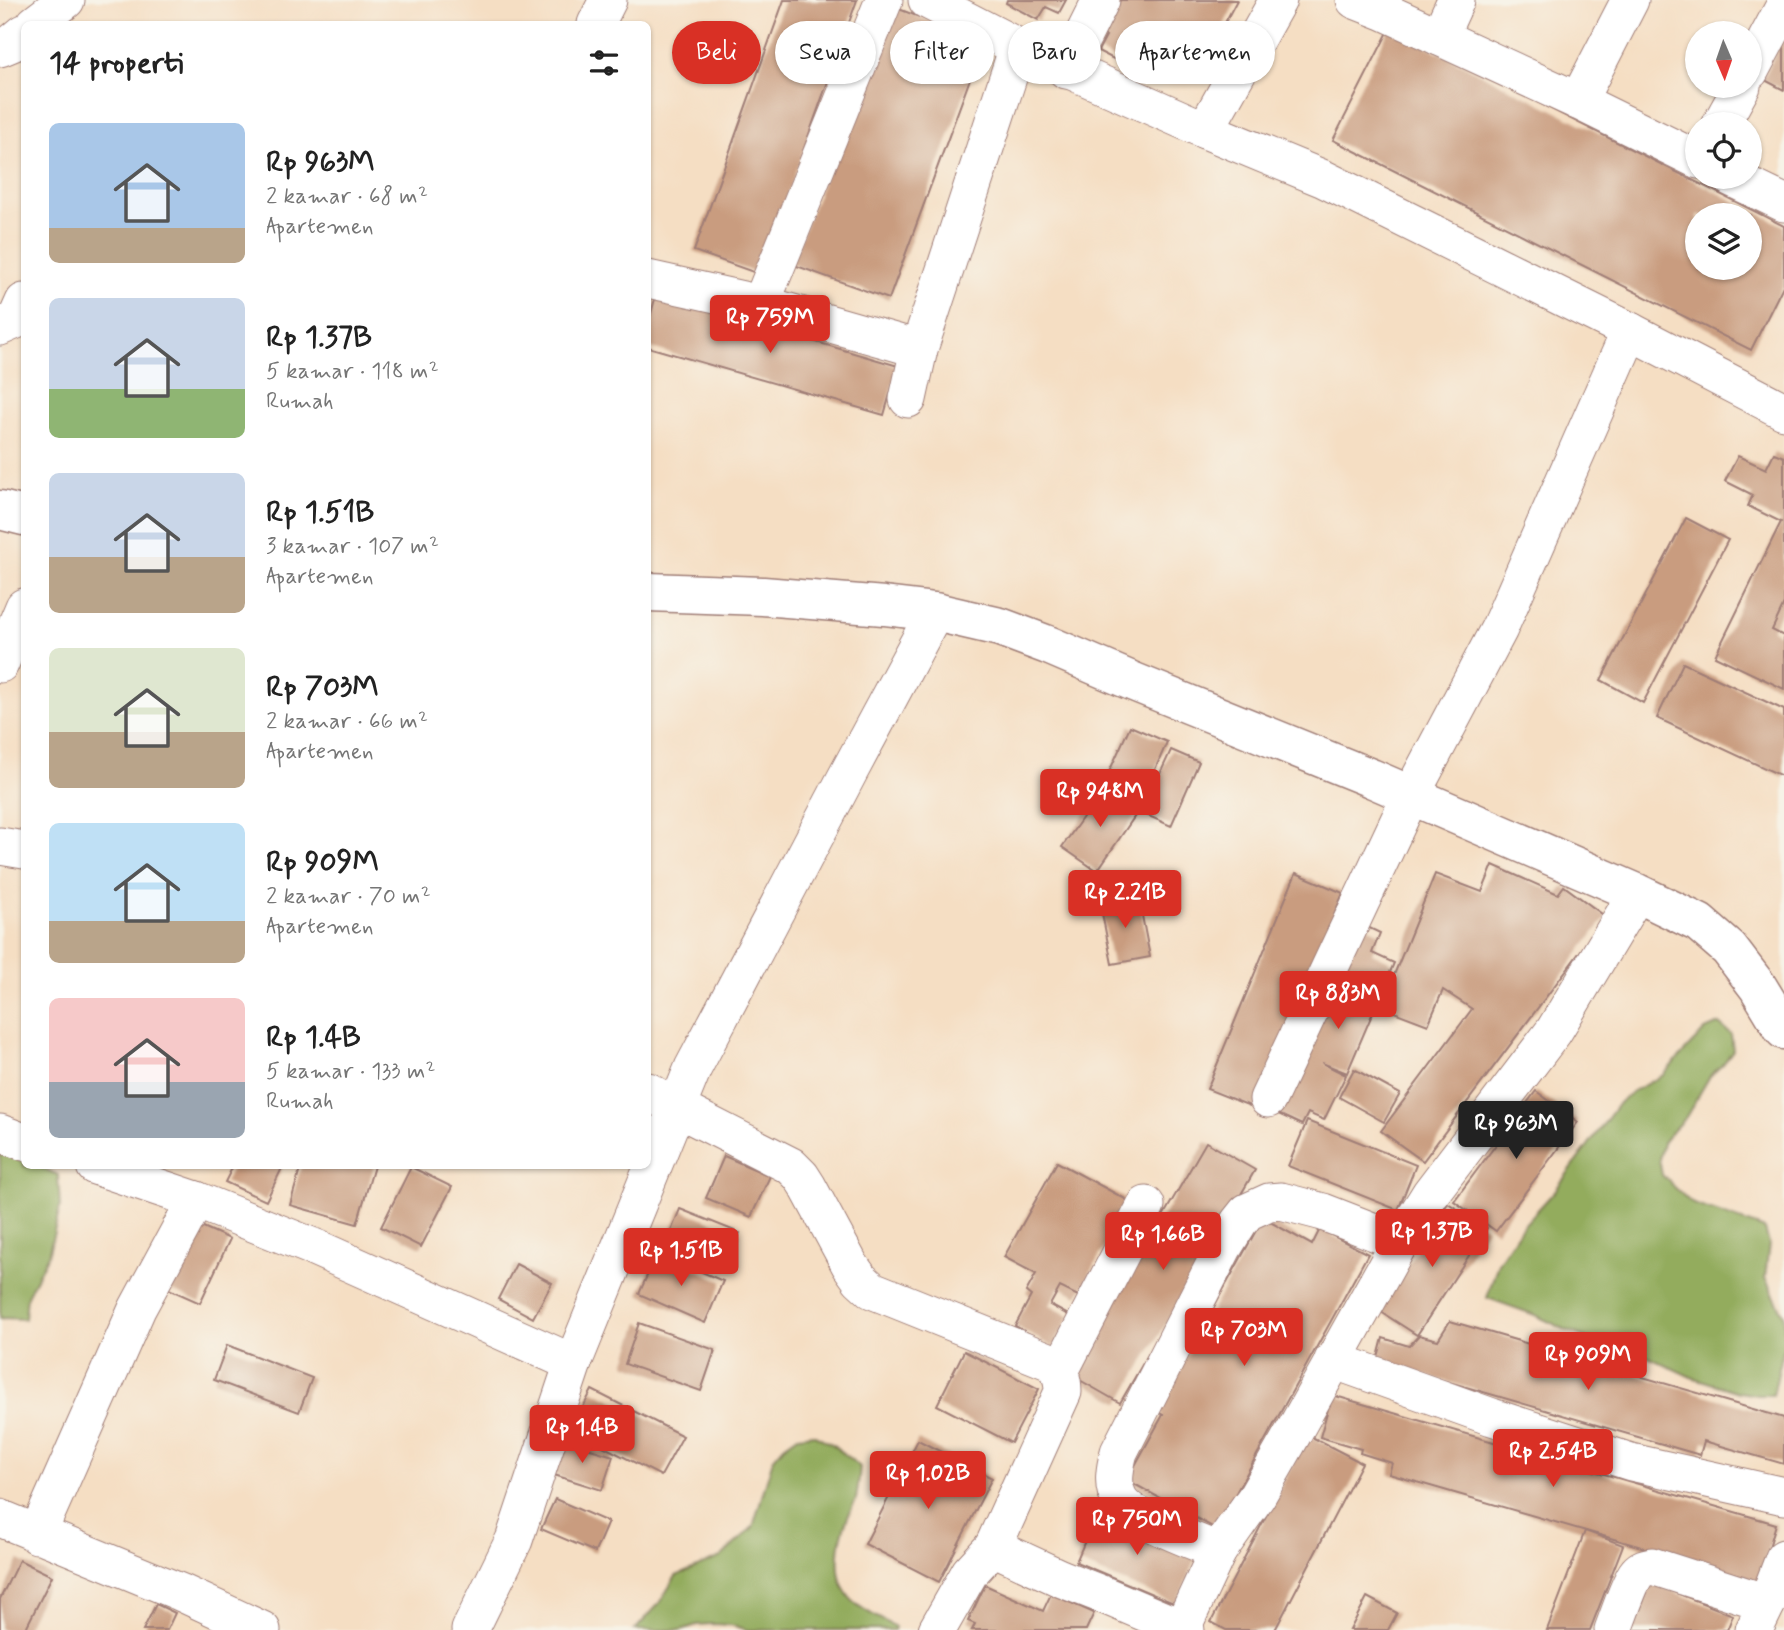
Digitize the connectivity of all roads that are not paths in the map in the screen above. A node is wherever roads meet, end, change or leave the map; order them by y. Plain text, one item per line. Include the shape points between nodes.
1 (68, 0) edge
2 (608, 0) edge
3 (884, 0) edge
4 (927, 0) edge
5 (1101, 0) edge
6 (1278, 0) edge
7 (1355, 0) edge
8 (1456, 0) edge
9 (1630, 0) edge
10 (1784, 7) edge
11 (39, 21) edge
12 (84, 21) edge
13 (598, 21) edge
14 (1090, 21) edge
15 (21, 36) edge
16 (1438, 37) junction
17 (1008, 42) edge
18 (0, 48) edge
19 (1762, 48) edge
20 (1008, 78) edge
21 (1100, 84) edge
22 (1578, 101) junction
23 (1205, 130) junction
24 (1685, 154) edge
25 (1755, 189) edge
26 (1784, 203) edge
27 (651, 280) edge
28 (761, 304) junction
29 (21, 309) edge
30 (0, 327) edge
31 (1630, 331) junction
32 (919, 349) junction
33 (1779, 398) edge
34 (908, 399) dead end
35 (0, 510) edge
36 (21, 515) edge
37 (651, 592) edge
38 (935, 612) junction
39 (21, 614) edge
40 (0, 664) edge
41 (1411, 795) junction
42 (0, 846) edge
43 (21, 850) edge
44 (1637, 893) junction
45 (1784, 1030) edge
46 (1268, 1098) dead end
47 (662, 1100) edge
48 (0, 1133) edge
49 (651, 1133) edge
50 (21, 1141) edge
51 (104, 1169) edge
52 (639, 1169) edge
53 (196, 1200) junction
54 (1146, 1205) dead end
55 (1400, 1242) junction
56 (1333, 1360) junction
57 (573, 1363) junction
58 (1060, 1371) junction
59 (1784, 1496) edge
60 (0, 1518) edge
61 (37, 1535) junction
62 (993, 1547) junction
63 (1218, 1551) junction
64 (1784, 1558) edge
65 (1760, 1616) edge
66 (1184, 1629) edge
67 (262, 1630) edge
68 (470, 1630) edge
69 (937, 1630) edge
70 (1614, 1630) edge

1 - 11 street
1 - 12 street
2 - 13 street
3 - 28 street
4 - 17 street
5 - 14 street
6 - 23 street
7 - 16 street
8 - 16 street
9 - 22 street
10 - 19 street
15 - 18 street
16 - 22 street
20 - 32 street
21 - 23 street
22 - 24 street
23 - 31 street via 1324,179
25 - 26 street
27 - 28 street
28 - 32 street
29 - 30 street via 16,320
31 - 33 street
31 - 41 street via 1499,629
32 - 34 street
35 - 36 street
37 - 38 street via 763,596
38 - 41 street via 1000,627 1048,645
38 - 47 street via 694,1068
39 - 40 street
41 - 44 street
41 - 46 street
42 - 43 street
44 - 45 street via 1699,922 1729,949
44 - 55 street via 1554,1031 1430,1194
47 - 49 street
47 - 58 street via 791,1166 808,1187 850,1265 872,1290 1051,1362
48 - 50 street
51 - 53 street
52 - 57 street
53 - 57 street via 365,1269
53 - 61 street via 137,1309
54 - 58 street
55 - 56 street
55 - 63 street via 1281,1201 1247,1212 1223,1248 1119,1452 1115,1469 1115,1488 1129,1510
56 - 59 street via 1631,1462
56 - 63 street via 1257,1496
57 - 68 street via 514,1540
58 - 62 street via 1063,1392
60 - 61 street
61 - 67 street
62 - 66 street
62 - 69 street via 970,1572
63 - 66 street
64 - 65 street
65 - 70 street via 1652,1566 1635,1574

